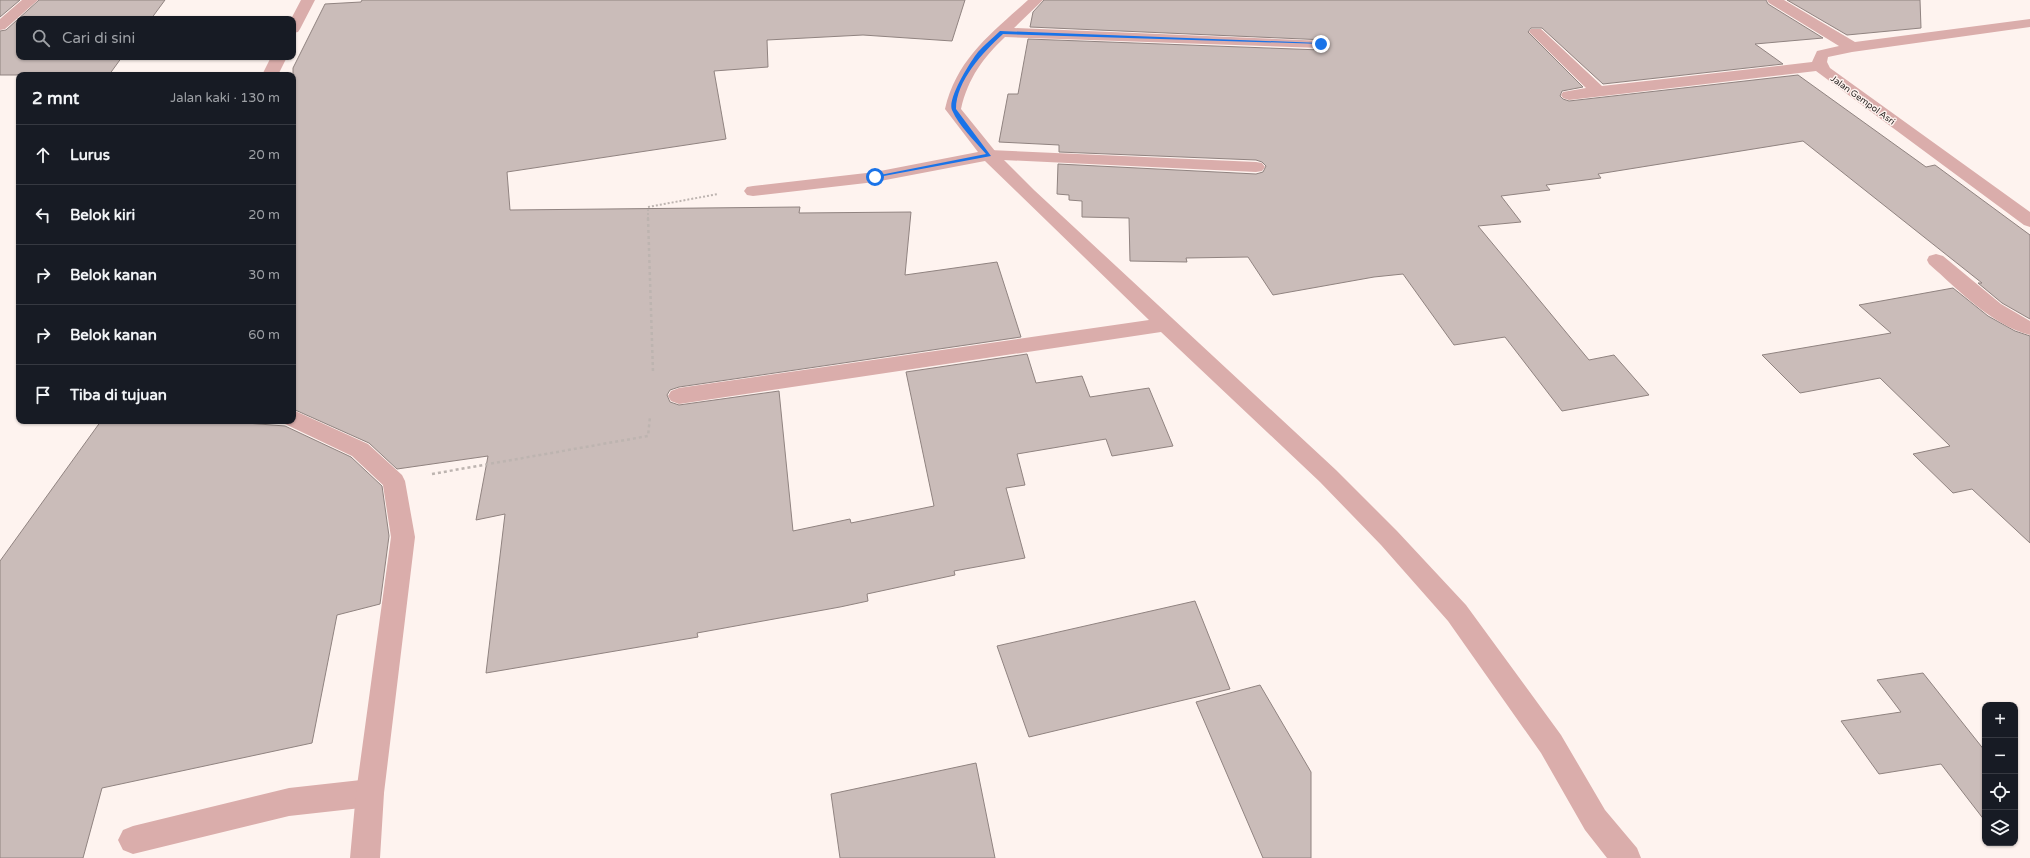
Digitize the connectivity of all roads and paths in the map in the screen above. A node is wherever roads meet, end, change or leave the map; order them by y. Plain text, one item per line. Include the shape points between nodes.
1 (31, 0) edge
2 (308, 0) edge
3 (1036, 0) edge
4 (1774, 0) edge
5 (296, 23) edge
6 (2030, 23) edge
7 (0, 26) edge
8 (1002, 32) junction
9 (1536, 32) dead end
10 (1321, 44) dead end
11 (1852, 47) junction
12 (278, 60) edge
13 (1821, 66) junction
14 (272, 72) edge
15 (1598, 91) junction
16 (1569, 95) dead end
17 (989, 155) junction
18 (1256, 167) dead end
19 (753, 191) dead end
20 (722, 194) dead end
21 (2030, 221) edge
22 (1936, 260) dead end
23 (1167, 324) junction
24 (2030, 328) edge
25 (653, 378) dead end
26 (679, 396) dead end
27 (650, 414) dead end
28 (296, 419) edge
29 (394, 481) junction
30 (370, 793) junction
31 (134, 840) dead end
32 (365, 858) edge
33 (1626, 858) edge

1 - 7 street
2 - 5 street
3 - 8 street
4 - 11 street
6 - 11 street, Jalan Gempol Asri
8 - 10 street
8 - 17 street via 979,53 957,91 953,109
9 - 15 street
11 - 13 street, Jalan Gempol Asri via 1822,54 1819,62
12 - 14 street
13 - 15 street
13 - 21 street, Jalan Gempol Asri via 1824,71
15 - 16 street
17 - 18 street
17 - 19 street via 875,177
17 - 23 street
20 - 25 path via 648,207
22 - 24 street via 2006,318
23 - 26 street
23 - 33 street via 1328,476 1457,613 1551,744 1596,820
27 - 29 path via 648,436
28 - 29 street via 360,450
29 - 30 street via 403,537
30 - 31 street via 289,802
30 - 32 street

